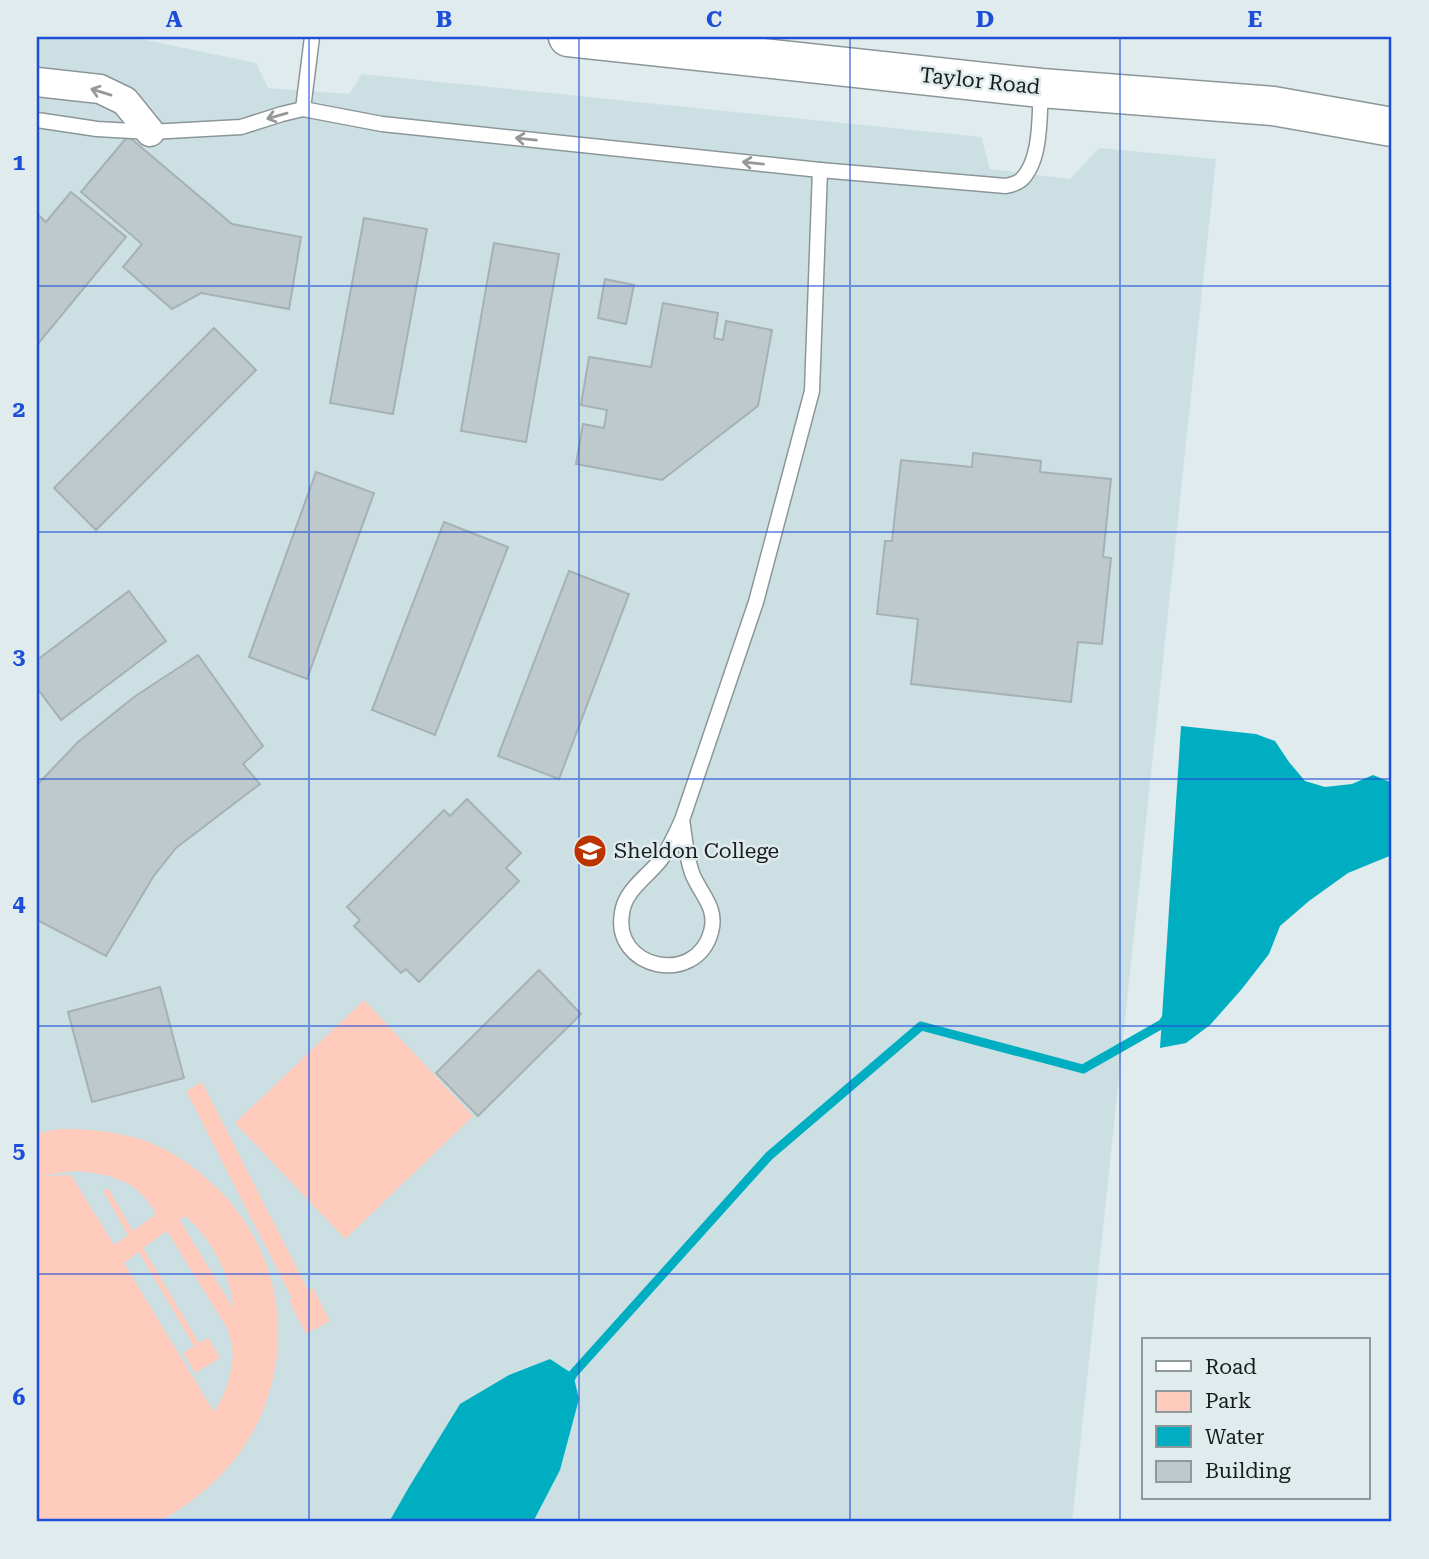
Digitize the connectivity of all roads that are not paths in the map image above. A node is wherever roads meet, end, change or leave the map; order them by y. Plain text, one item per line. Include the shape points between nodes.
1 (312, 37) edge
2 (568, 37) edge
3 (37, 82) edge
4 (1041, 88) junction
5 (303, 109) junction
6 (37, 120) edge
7 (1392, 127) edge
8 (149, 132) junction
9 (820, 170) junction
10 (682, 820) junction

1 - 5 lane
2 - 4 street, Taylor Road
8 -> 3 street via 125,101 100,89
4 - 7 street, Taylor Road via 1273,106
4 - 9 lane via 1035,156 1020,182 1006,186
5 -> 8 lane via 241,127
9 -> 5 lane via 382,124
6 - 8 lane
9 - 10 lane via 812,391 756,602
10 - 10 lane via 693,874 710,902 711,932 694,957 681,964 652,964 628,944 621,915 625,900 664,855

